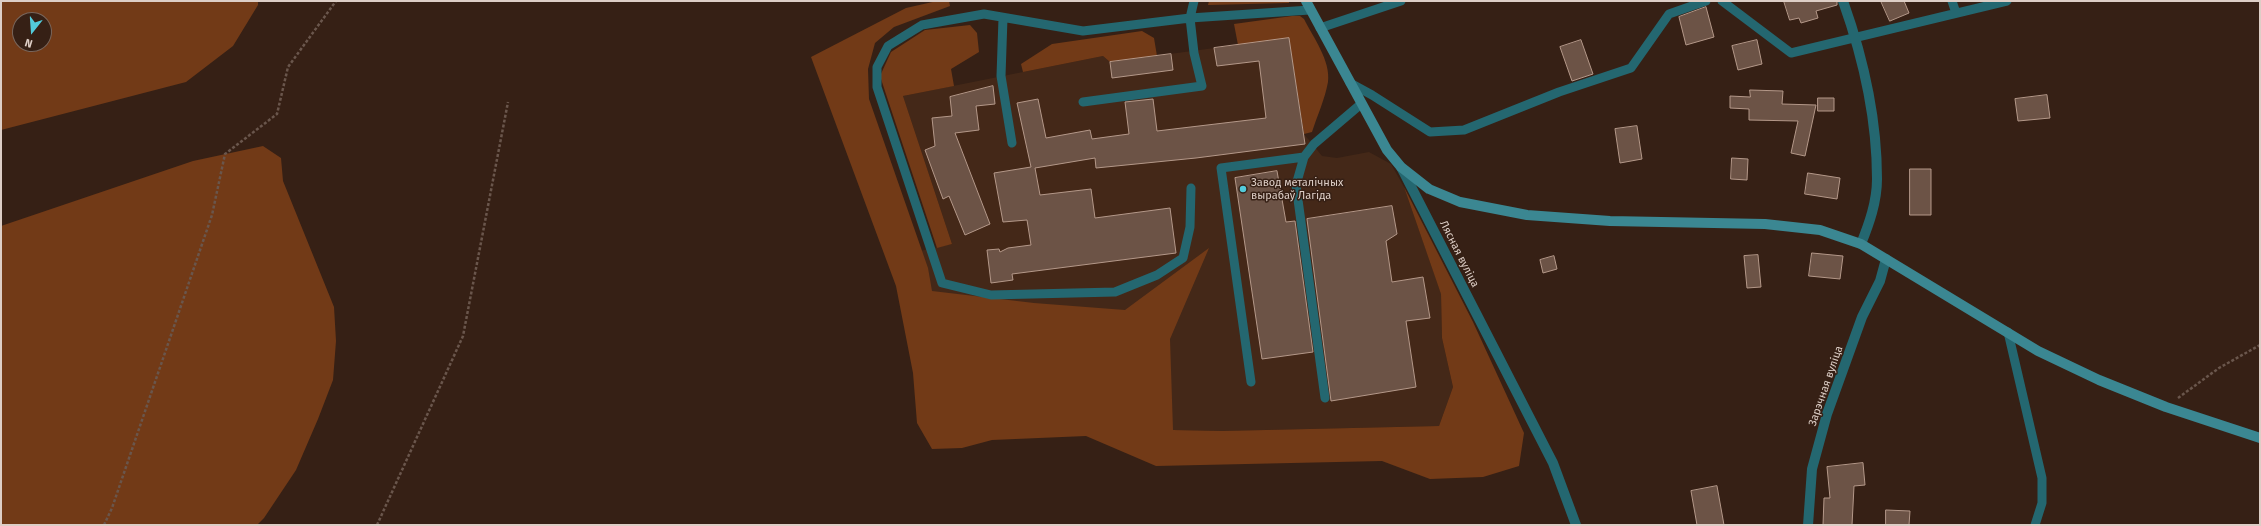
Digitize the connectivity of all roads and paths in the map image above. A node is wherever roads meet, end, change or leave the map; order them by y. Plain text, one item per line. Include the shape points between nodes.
1 (336, 1) edge
2 (1194, 1) edge
3 (1401, 1) edge
4 (1706, 1) edge
5 (1722, 1) edge
6 (1843, 1) edge
7 (1952, 1) edge
8 (2007, 1) edge
9 (1308, 5) edge
10 (1956, 13) junction
11 (1003, 18) junction
12 (1190, 18) junction
13 (1320, 28) junction
14 (1856, 39) junction
15 (1350, 83) junction
16 (508, 102) dead end
17 (1083, 102) dead end
18 (1361, 104) junction
19 (1012, 143) dead end
20 (1304, 157) junction
21 (1401, 167) junction
22 (1191, 188) dead end
23 (1861, 244) junction
24 (1886, 259) junction
25 (2008, 332) junction
26 (2260, 345) edge
27 (1251, 382) dead end
28 (1325, 398) dead end
29 (2166, 407) junction
30 (2260, 438) edge
31 (104, 525) edge
32 (377, 525) edge
33 (1576, 525) edge
34 (1808, 525) edge
35 (2035, 525) edge

1 - 31 path via 288,67 277,114 225,154 212,215
2 - 12 lane
3 - 13 lane
4 - 15 lane via 1669,14 1630,68 1559,92 1464,130 1430,132
5 - 14 lane via 1791,53
6 - 14 street
7 - 10 lane
8 - 10 lane
9 - 12 lane
9 - 13 main road, Лясная вуліца
10 - 14 lane
11 - 12 lane via 1084,31
11 - 19 lane via 1001,76
11 - 22 lane via 984,14 922,25 888,46 877,67 877,87 942,283 991,295 1115,292 1157,275 1183,258 1190,227
12 - 17 lane via 1194,53 1202,86
13 - 15 main road, Лясная вуліца
14 - 23 street via 1871,113 1877,180 1871,219
15 - 18 main road, Лясная вуліца
16 - 32 path via 463,336
18 - 20 lane via 1314,144
18 - 21 main road, Лясная вуліца via 1386,150
20 - 27 lane via 1221,168
20 - 28 lane via 1296,184
21 - 23 main road via 1429,189 1460,202 1527,215 1610,221 1791,225 1820,230
21 - 33 street, Лясная вуліца via 1553,463
23 - 24 main road
24 - 25 main road
24 - 34 street, Зарэчная вуліца via 1880,282 1862,317 1826,421 1812,469
25 - 29 main road via 2038,351 2099,380
25 - 35 lane via 2042,478 2042,502
26 - 29 path via 2219,368
29 - 30 main road

